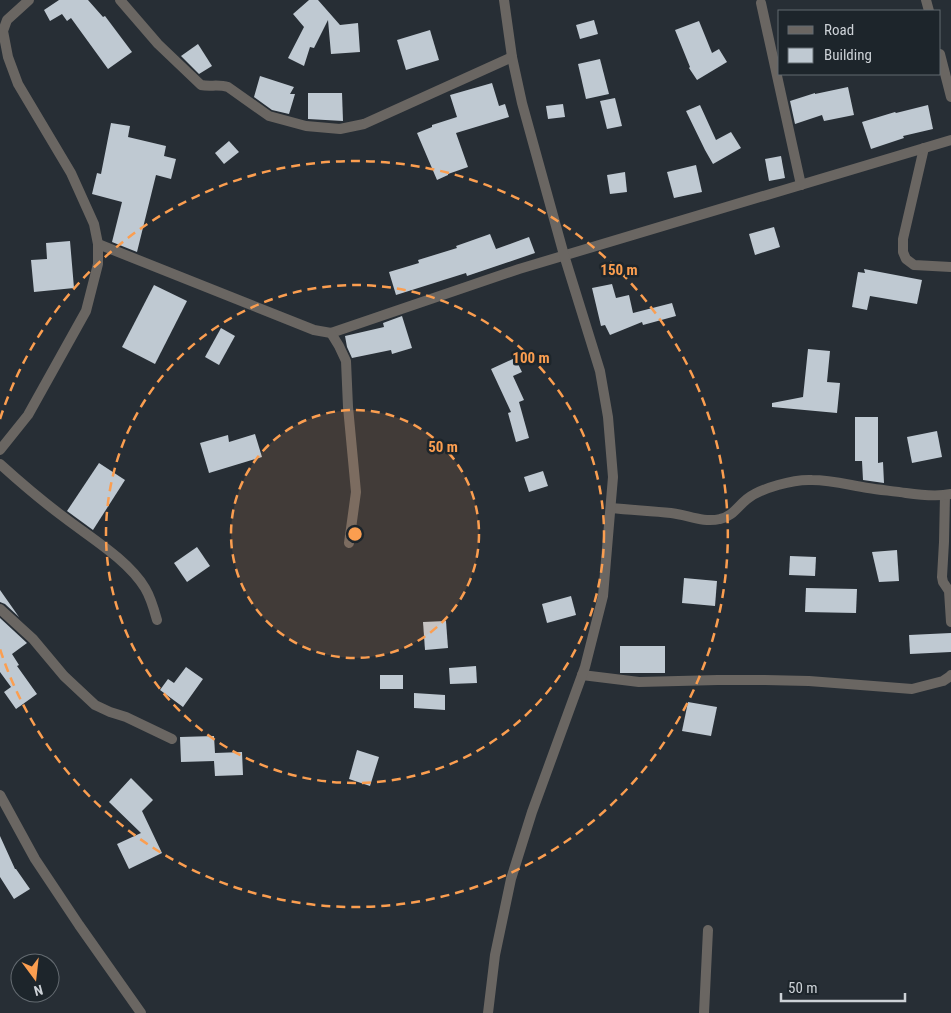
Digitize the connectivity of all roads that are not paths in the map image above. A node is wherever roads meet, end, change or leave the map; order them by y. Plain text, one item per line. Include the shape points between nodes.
1 (28, 0) edge
2 (120, 0) edge
3 (504, 0) edge
4 (761, 3) dead end
5 (1, 29) edge
6 (512, 57) junction
7 (941, 58) edge
8 (951, 97) edge
9 (951, 140) edge
10 (924, 148) junction
11 (801, 185) junction
12 (98, 244) junction
13 (564, 255) junction
14 (951, 268) edge
15 (331, 333) junction
16 (0, 450) edge
17 (0, 464) edge
18 (948, 495) edge
19 (611, 508) junction
20 (348, 543) dead end
21 (0, 609) edge
22 (158, 620) dead end
23 (951, 622) edge
24 (582, 675) junction
25 (951, 675) edge
26 (172, 739) dead end
27 (0, 795) edge
28 (708, 930) dead end
29 (141, 1013) edge
30 (488, 1013) edge
31 (704, 1013) edge

1 - 5 street
2 - 6 street via 158,44 201,85 228,87 269,116 306,126 340,130 364,124
3 - 6 street
4 - 11 street
5 - 12 street via 18,84 71,173 94,224
6 - 13 street
7 - 8 street
9 - 10 street
10 - 11 street
10 - 14 street via 903,239 903,252 914,265
11 - 13 street
12 - 15 street via 314,330
12 - 16 street via 98,264 86,312 28,415
13 - 15 street
13 - 19 street via 600,372 613,477
15 - 20 street via 346,361 356,492
17 - 22 street via 42,501 120,560 145,588
18 - 19 street via 922,495 810,479 759,492 721,519
18 - 23 street via 942,577 949,591
19 - 24 street via 603,596
21 - 26 street via 95,704
24 - 25 street via 639,682 809,681 912,689 943,681
24 - 30 street via 511,879 495,955
27 - 29 street via 35,859
28 - 31 street

